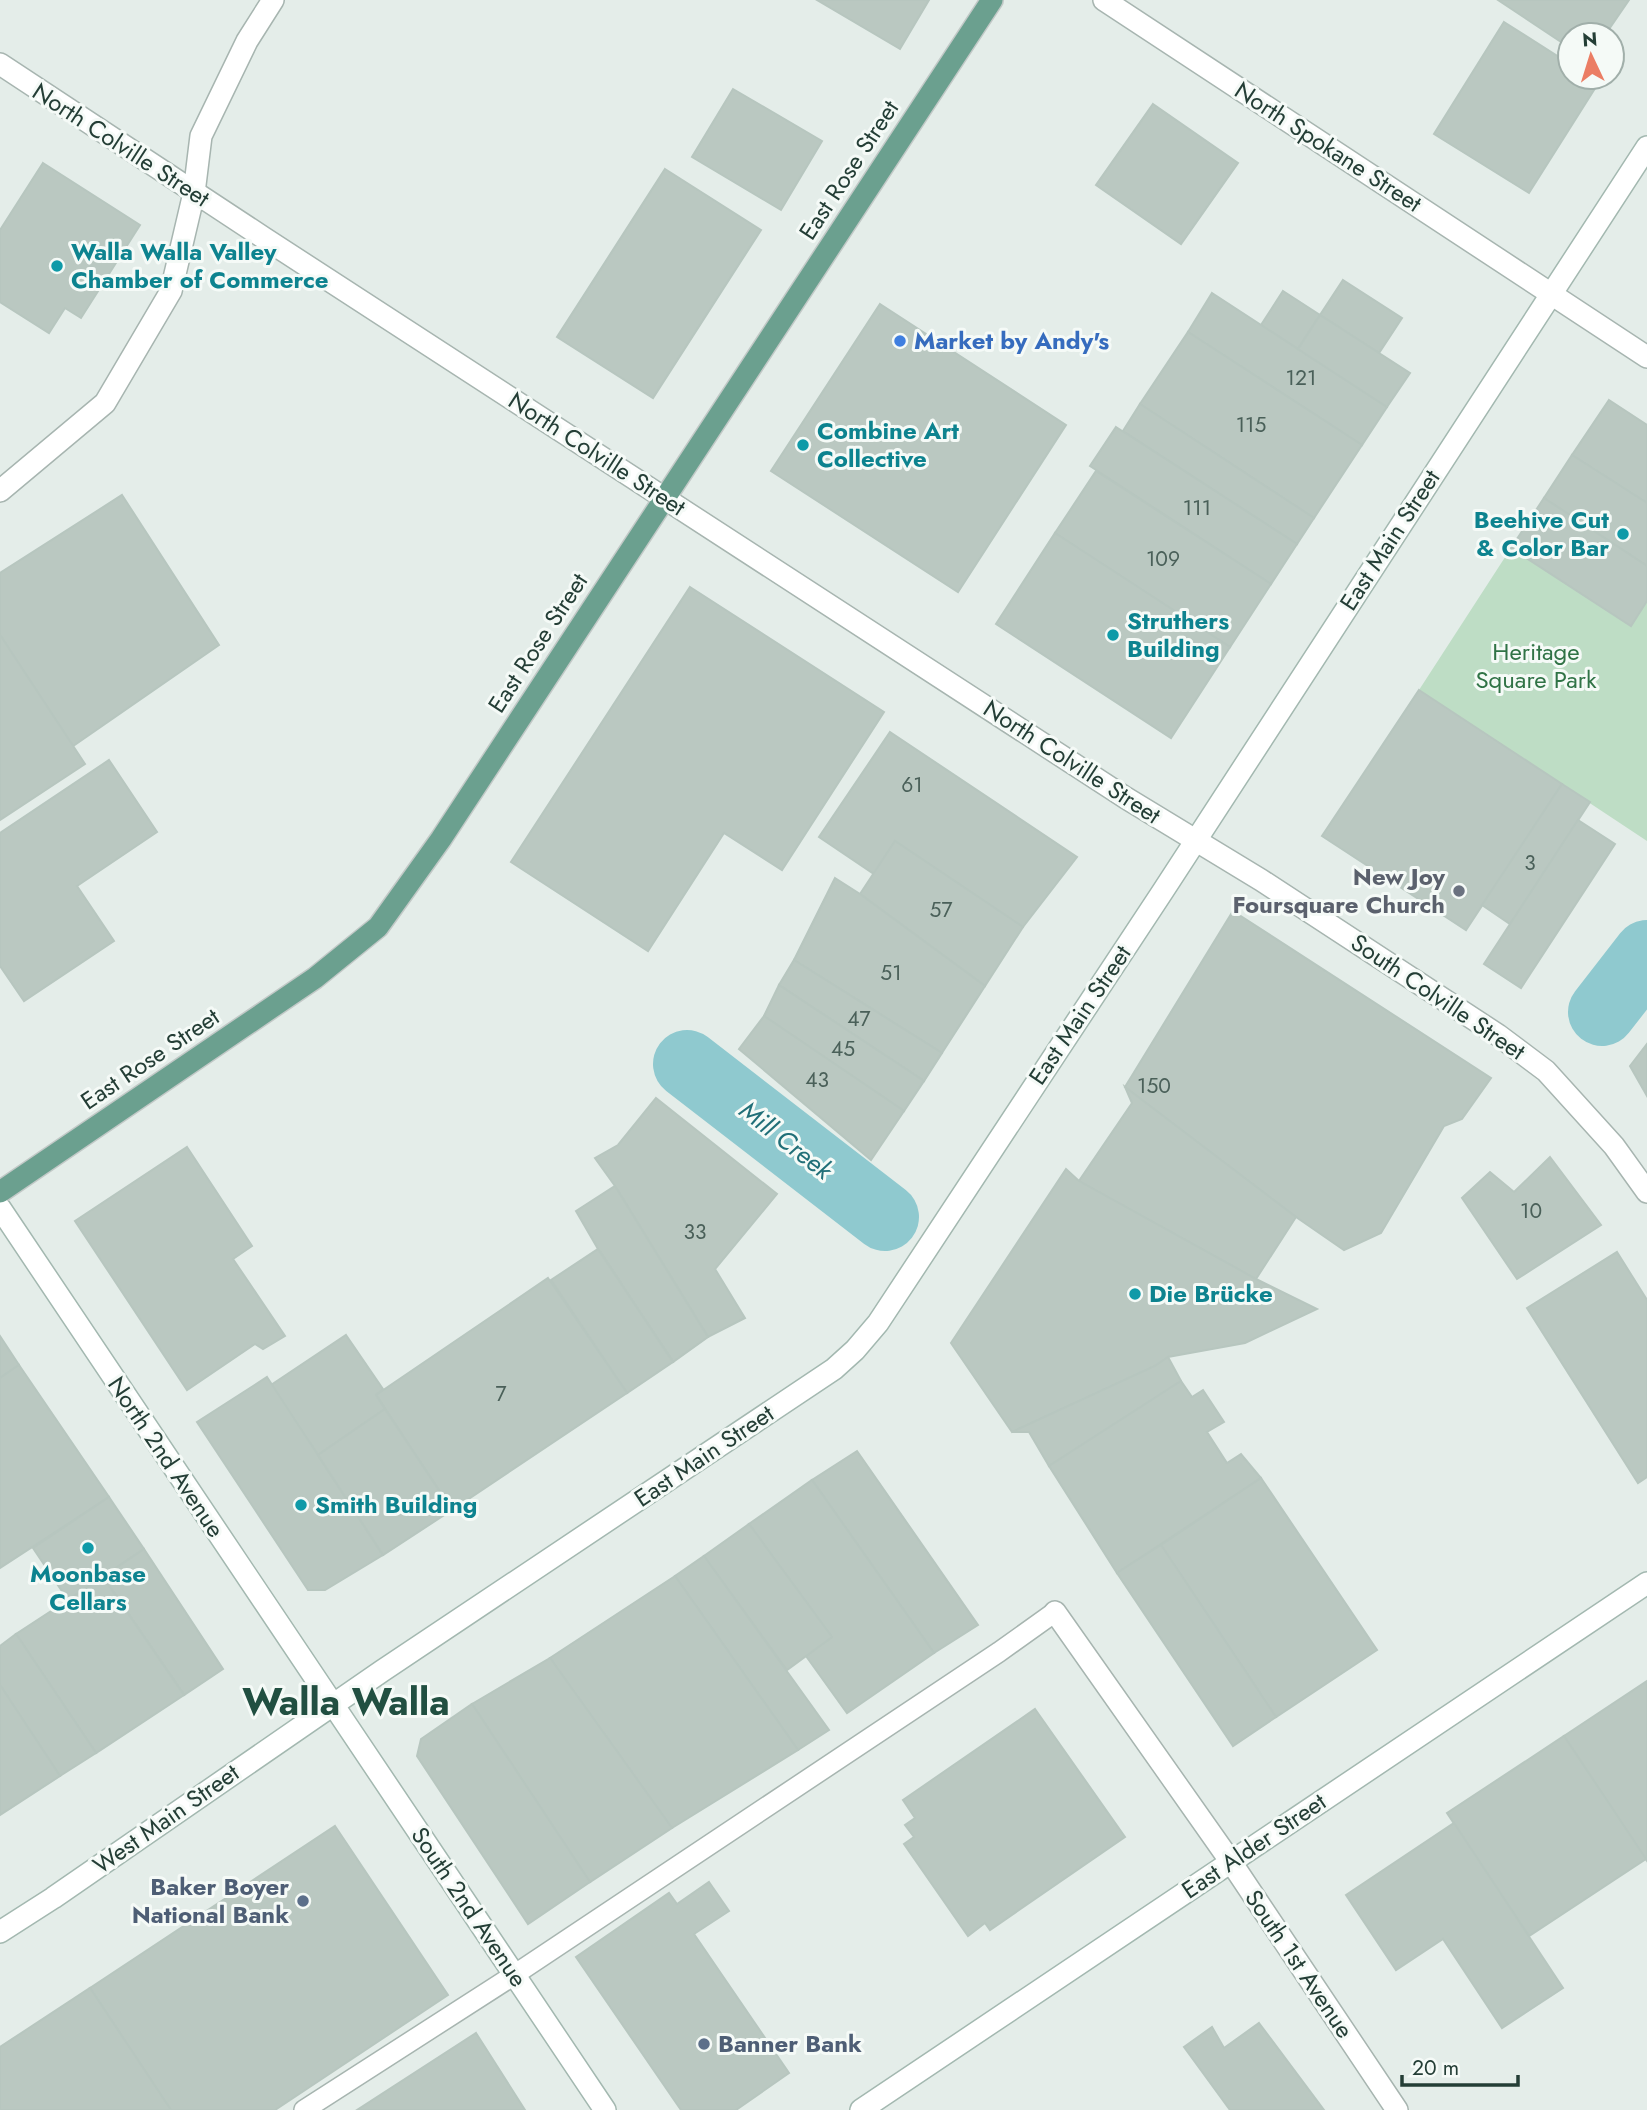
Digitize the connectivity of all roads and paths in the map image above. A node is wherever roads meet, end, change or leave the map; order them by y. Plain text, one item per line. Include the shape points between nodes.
1 (273, 0) edge
2 (992, 0) edge
3 (1104, 0) edge
4 (0, 64) edge
5 (1647, 147) edge
6 (194, 193) junction
7 (1552, 293) junction
8 (1647, 357) edge
9 (0, 491) edge
10 (665, 498) junction
11 (1195, 841) junction
12 (0, 1192) edge
13 (1647, 1192) edge
14 (0, 1208) edge
15 (1647, 1583) edge
16 (1055, 1612) joint
17 (332, 1706) junction
18 (1231, 1862) junction
19 (0, 1932) edge
20 (514, 1975) junction
21 (304, 2110) edge
22 (605, 2110) edge
23 (861, 2110) edge
24 (1397, 2110) edge

1 - 6 main road via 247,41 201,136
2 - 10 main road, East Rose Street
3 - 7 main road, North Spokane Street
4 - 6 main road, North Colville Street
5 - 7 main road, East Main Street
6 - 9 main road via 171,291 105,403
6 - 10 main road, North Colville Street
7 - 8 main road, North Spokane Street
7 - 11 main road, East Main Street
10 - 11 main road, North Colville Street
10 - 12 main road, East Rose Street via 378,927 315,978
11 - 13 main road, South Colville Street via 1498,1035 1546,1071 1614,1146
11 - 17 main road, East Main Street via 855,1350 834,1369
14 - 17 main road, North 2nd Avenue
15 - 18 main road, East Alder Street
16 - 18 main road, South 1st Avenue
16 - 20 lane
17 - 19 main road, West Main Street
17 - 20 main road, South 2nd Avenue
18 - 23 main road, East Alder Street
18 - 24 main road, South 1st Avenue
20 - 21 lane
20 - 22 main road, South 2nd Avenue

